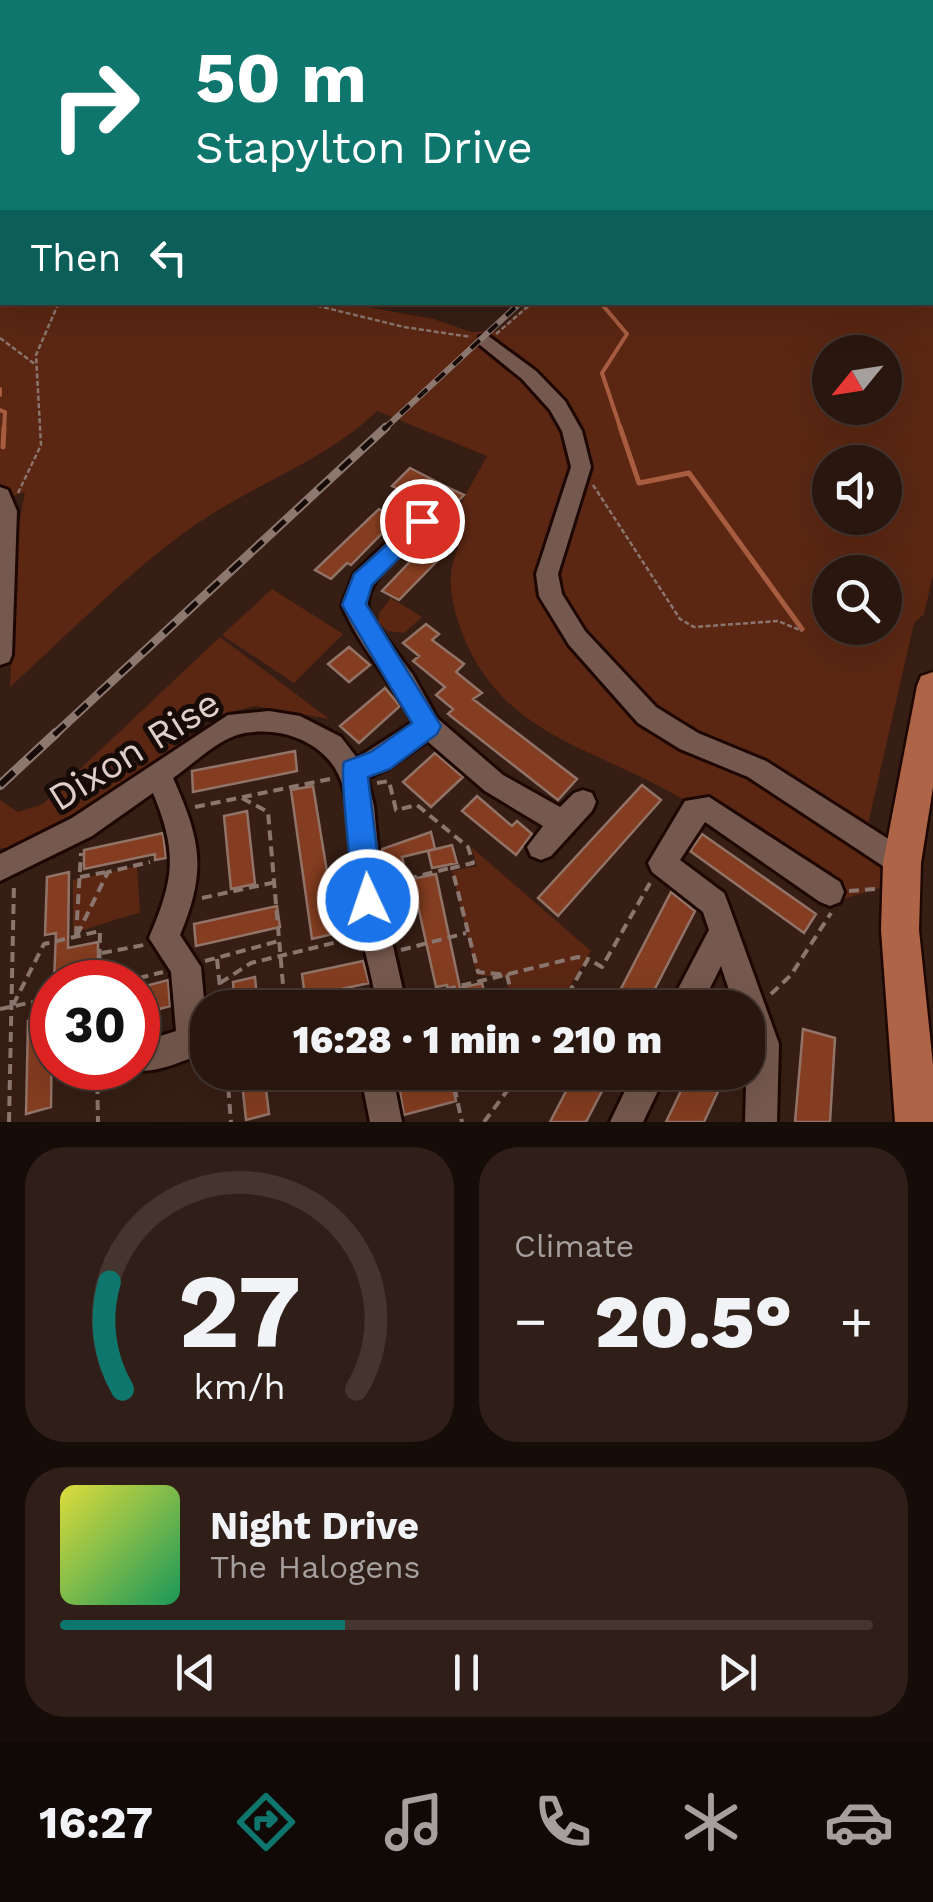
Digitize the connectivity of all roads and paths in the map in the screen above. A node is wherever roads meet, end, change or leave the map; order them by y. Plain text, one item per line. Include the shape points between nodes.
1 (58, 305) edge
2 (316, 305) edge
3 (529, 305) edge
4 (0, 338) edge
5 (487, 342) junction
6 (37, 366) junction
7 (581, 467) junction
8 (3, 503) edge
9 (399, 508) dead end
10 (802, 631) dead end
11 (0, 655) edge
12 (933, 686) edge
13 (428, 726) junction
14 (158, 773) junction
15 (355, 777) junction
16 (242, 798) junction
17 (583, 802) dead end
18 (174, 811) junction
19 (562, 823) junction
20 (82, 828) junction
21 (540, 847) dead end
22 (150, 862) dead end
23 (662, 862) junction
24 (7, 865) edge
25 (452, 868) junction
26 (108, 872) junction
27 (903, 875) junction
28 (80, 878) junction
29 (276, 882) junction
30 (830, 892) junction
31 (368, 900) junction
32 (180, 903) junction
33 (724, 931) junction
34 (468, 932) junction
35 (76, 936) junction
36 (164, 938) junction
37 (379, 944) junction
38 (100, 954) junction
39 (278, 957) junction
40 (217, 958) dead end
41 (588, 958) junction
42 (100, 960) edge
43 (478, 972) junction
44 (507, 975) junction
45 (480, 982) junction
46 (220, 983) junction
47 (221, 990) edge
48 (283, 990) edge
49 (389, 990) edge
50 (445, 990) edge
51 (511, 990) edge
52 (570, 990) edge
53 (693, 990) edge
54 (746, 990) edge
55 (765, 995) edge
56 (30, 1002) edge
57 (12, 1006) junction
58 (0, 1010) edge
59 (160, 1051) edge
60 (98, 1090) edge
61 (228, 1090) edge
62 (380, 1090) edge
63 (455, 1090) edge
64 (508, 1090) edge
65 (641, 1090) edge
66 (761, 1090) edge
67 (9, 1122) edge
68 (98, 1122) edge
69 (231, 1122) edge
70 (386, 1122) edge
71 (462, 1122) edge
72 (484, 1122) edge
73 (626, 1122) edge
74 (761, 1122) edge
75 (917, 1122) edge

1 - 6 path
2 - 5 path
3 - 5 path
4 - 6 path
5 - 7 street via 558,406
6 - 8 path via 41,445
7 - 10 path via 680,619 694,627 778,621
7 - 27 street via 547,574 551,596 577,638 647,715 689,742 757,769
8 - 11 street
9 - 13 street via 432,527 362,580 354,605
12 - 27 main road
13 - 15 street
13 - 19 street via 494,782
14 - 15 street, Dixon Rise via 228,726 255,721 291,723 322,737
14 - 18 street
14 - 20 street, Dixon Rise
15 - 16 path
15 - 25 path via 389,780 396,810 418,805 468,846 473,863
15 - 31 street
16 - 18 path
16 - 29 path via 268,812
17 - 19 street
18 - 32 street via 188,852
19 - 21 street
20 - 24 street, Dixon Rise
20 - 28 path
22 - 26 path
23 - 30 street via 695,810 708,809
23 - 33 street via 714,903
23 - 41 path via 602,967
24 - 57 path
25 - 31 path via 403,880 405,891
25 - 34 path
26 - 28 path
26 - 35 path
27 - 30 path
27 - 75 main road via 900,930
28 - 35 path
29 - 32 path
29 - 39 path
30 - 55 path via 837,904 790,975
31 - 37 street
32 - 36 street
33 - 53 street
33 - 54 street
34 - 37 path
34 - 43 path
35 - 38 path via 100,932
35 - 57 path via 44,944
36 - 38 path
36 - 59 street via 186,967 192,1042
37 - 39 path
37 - 49 street
38 - 42 path
39 - 46 path
39 - 48 path
40 - 46 path
41 - 44 path
41 - 52 path
43 - 44 path
43 - 45 path
44 - 45 path
44 - 51 path
45 - 50 path
46 - 47 path
56 - 57 path
57 - 58 path
57 - 67 path
60 - 68 path
61 - 69 path
62 - 70 street
63 - 71 path
64 - 72 path
65 - 73 street
66 - 74 street

